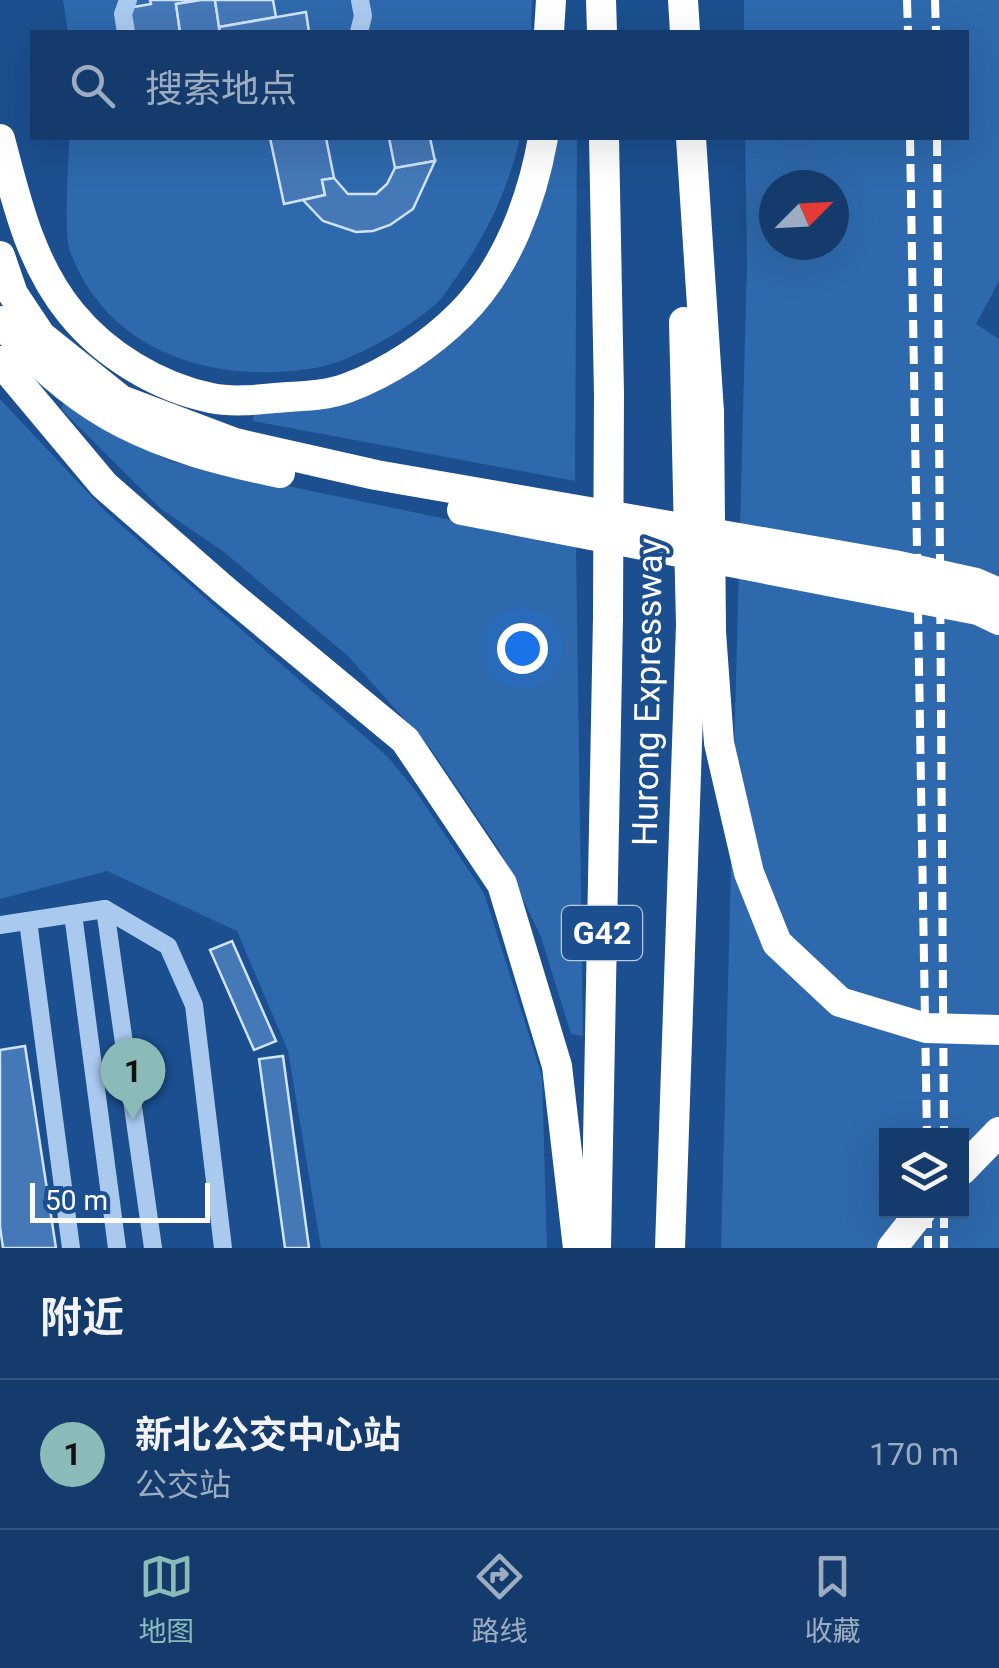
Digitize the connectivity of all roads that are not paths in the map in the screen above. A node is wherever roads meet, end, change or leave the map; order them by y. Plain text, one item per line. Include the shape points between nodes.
1 (128, 0) edge
2 (360, 0) edge
3 (551, 0) edge
4 (601, 0) edge
5 (679, 0) edge
6 (126, 30) edge
7 (360, 30) edge
8 (550, 30) edge
9 (602, 30) edge
10 (677, 30) edge
11 (685, 30) edge
12 (0, 139) edge
13 (541, 140) edge
14 (604, 140) edge
15 (679, 140) edge
16 (692, 140) edge
17 (0, 256) edge
18 (0, 321) edge
19 (0, 361) edge
20 (697, 408) junction
21 (999, 593) edge
22 (999, 620) edge
23 (701, 628) junction
24 (105, 909) junction
25 (73, 914) junction
26 (28, 921) junction
27 (0, 925) edge
28 (999, 1030) edge
29 (999, 1132) edge
30 (969, 1163) edge
31 (916, 1218) edge
32 (71, 1248) edge
33 (117, 1248) edge
34 (153, 1248) edge
35 (223, 1248) edge
36 (578, 1248) edge
37 (596, 1248) edge
38 (670, 1248) edge
39 (892, 1248) edge

1 - 6 lane
2 - 7 lane
3 - 8 highway
4 - 9 highway
5 - 10 highway
5 - 11 highway
12 - 13 highway via 25,233 72,315 115,357 214,399 345,389 428,343 488,281 514,236
14 - 37 highway, Hurong Expressway / G42, bridge via 608,618
15 - 20 highway, Hurong Expressway / G42
16 - 20 highway
17 - 21 highway via 12,294 42,336 121,400 235,442 376,475 894,564
18 - 22 highway via 71,393 164,444 376,494 978,610
19 - 36 highway via 104,485 405,740 502,884 557,1066
20 - 23 highway, Hurong Expressway / G42, bridge
23 - 28 highway via 749,873 777,943 840,1002 926,1028
23 - 38 highway, Hurong Expressway / G42
24 - 25 lane
24 - 34 lane
24 - 35 lane via 168,946 194,1004
25 - 26 lane
25 - 33 lane
26 - 27 lane
26 - 32 lane
29 - 30 highway
31 - 39 highway

